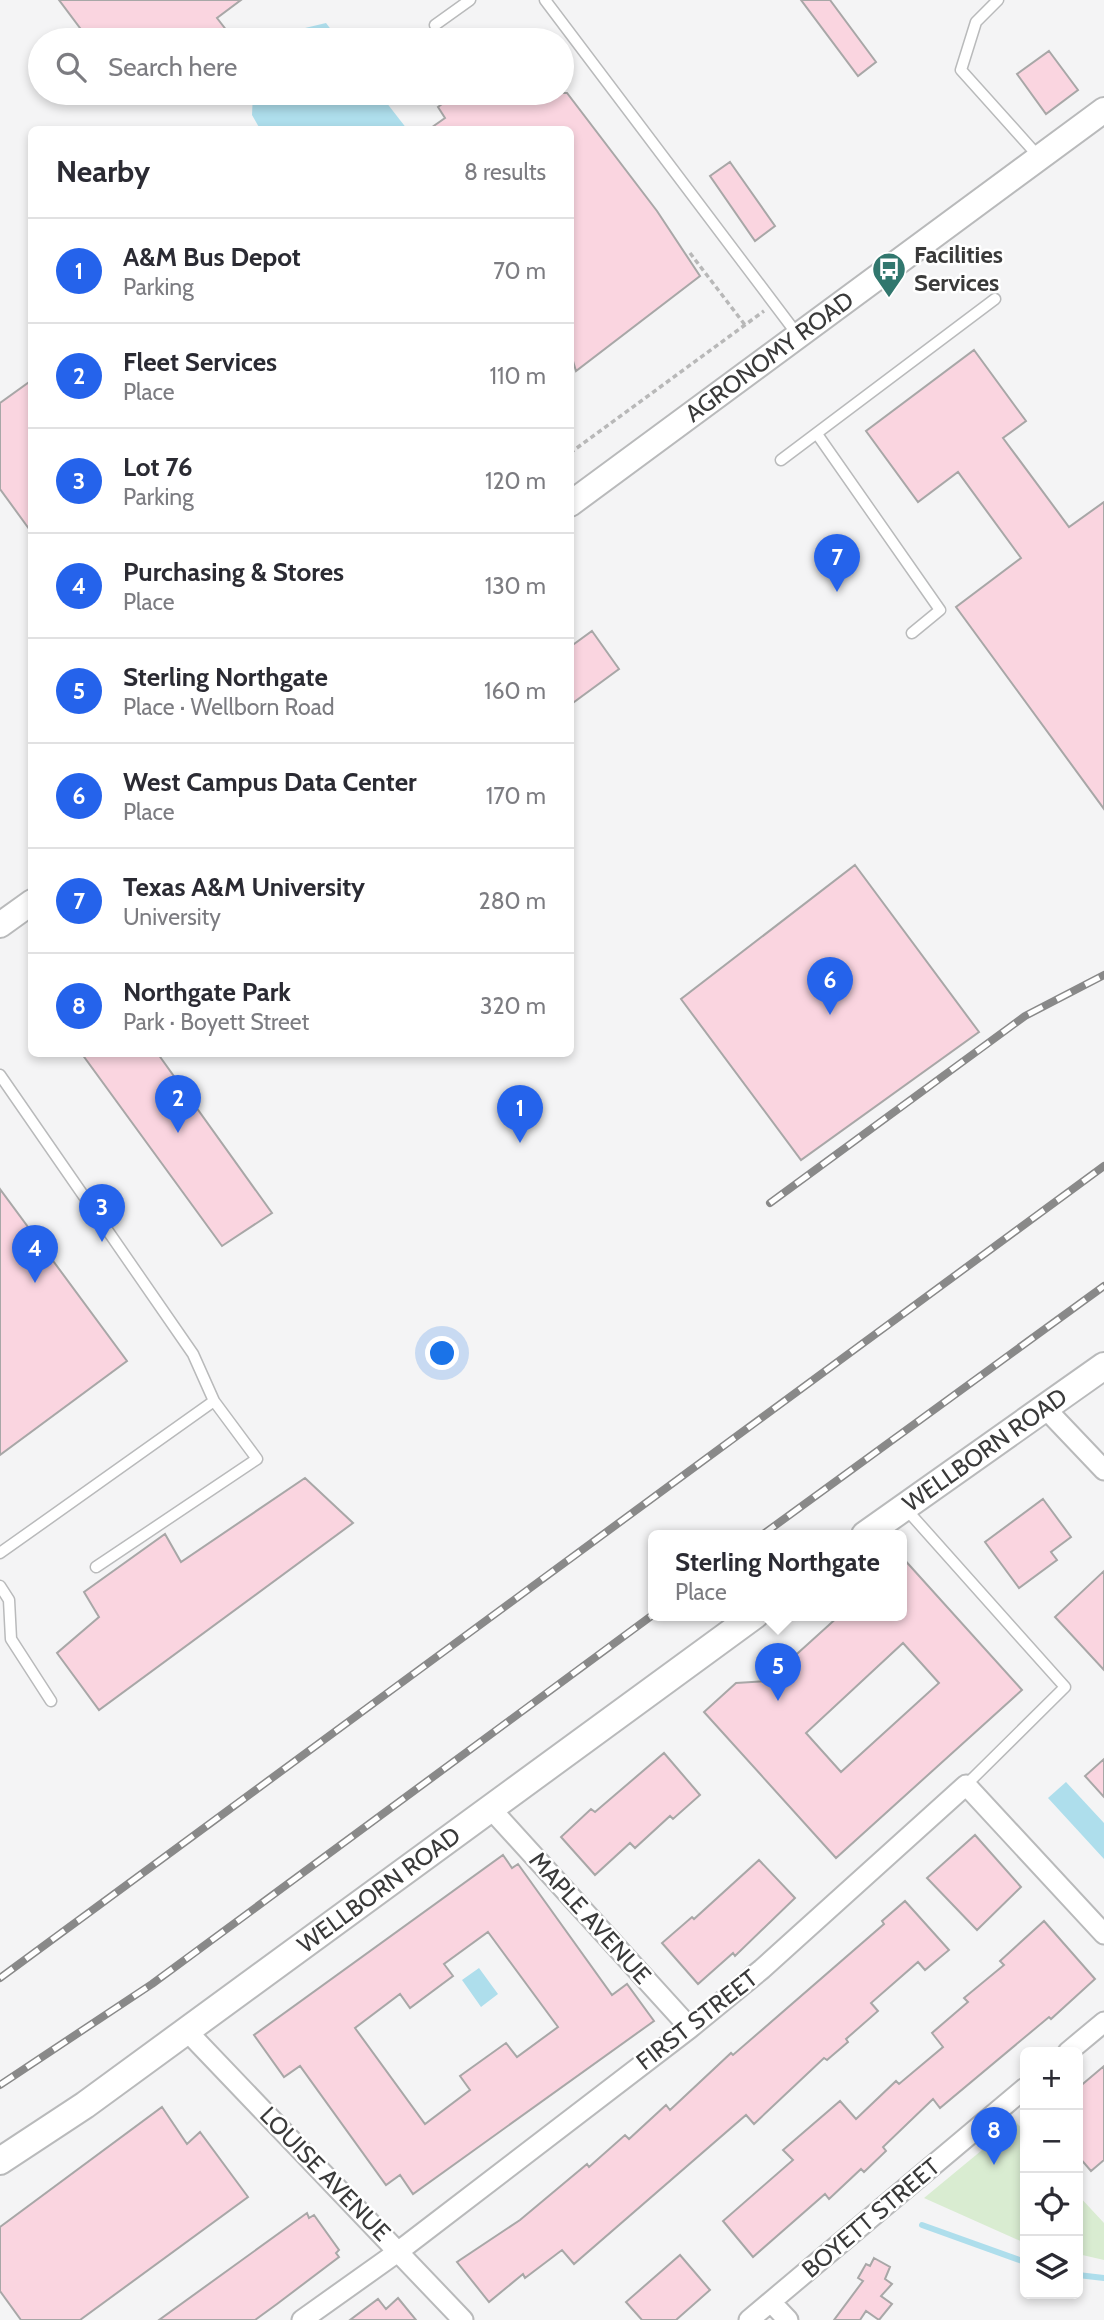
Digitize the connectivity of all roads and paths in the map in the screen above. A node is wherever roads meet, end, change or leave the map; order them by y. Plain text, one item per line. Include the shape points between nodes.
1 (470, 0) edge
2 (545, 0) edge
3 (998, 0) edge
4 (435, 25) dead end
5 (566, 28) edge
6 (574, 39) edge
7 (1104, 110) edge
8 (1039, 157) junction
9 (690, 253) dead end
10 (995, 299) dead end
11 (764, 311) dead end
12 (745, 325) junction
13 (799, 338) junction
14 (817, 433) junction
15 (574, 450) edge
16 (781, 460) dead end
17 (574, 501) edge
18 (912, 633) dead end
19 (28, 905) edge
20 (0, 925) edge
21 (0, 1074) edge
22 (1104, 1366) edge
23 (214, 1401) junction
24 (1045, 1408) junction
25 (1104, 1470) edge
26 (904, 1506) junction
27 (872, 1530) edge
28 (0, 1552) edge
29 (96, 1567) dead end
30 (0, 1586) edge
31 (747, 1621) edge
32 (51, 1701) dead end
33 (966, 1785) junction
34 (491, 1808) junction
35 (1104, 1934) edge
36 (1104, 2022) edge
37 (690, 2028) junction
38 (186, 2029) junction
39 (1074, 2047) edge
40 (1020, 2092) edge
41 (0, 2161) edge
42 (399, 2251) junction
43 (771, 2302) junction
44 (302, 2320) edge
45 (463, 2320) edge
46 (749, 2320) edge
47 (788, 2320) edge

1 - 4 lane
2 - 5 lane
3 - 8 lane via 976,22 961,70
6 - 13 lane
7 - 8 street, AGRONOMY ROAD
8 - 13 street, AGRONOMY ROAD
9 - 12 path
10 - 14 lane
11 - 12 path
12 - 15 path
13 - 17 street, AGRONOMY ROAD
14 - 16 lane
14 - 18 lane via 940,610
19 - 20 street
21 - 23 lane via 193,1354
22 - 24 main road, WELLBORN ROAD
23 - 28 lane
23 - 29 lane via 257,1459
24 - 25 street
24 - 26 main road, WELLBORN ROAD
26 - 27 main road, WELLBORN ROAD
26 - 33 lane, FIRST STREET via 1065,1687
30 - 32 lane via 9,1600 11,1639
31 - 34 main road, WELLBORN ROAD
33 - 35 street
33 - 37 street, FIRST STREET
34 - 37 street, MAPLE AVENUE
34 - 38 main road, WELLBORN ROAD
36 - 39 street
37 - 42 street, FIRST STREET
38 - 41 main road, WELLBORN ROAD via 85,2105
38 - 42 street, LOUISE AVENUE
40 - 43 street, BOYETT STREET
42 - 44 street, FIRST STREET
42 - 45 street, LOUISE AVENUE
43 - 46 street, BOYETT STREET
43 - 47 street

